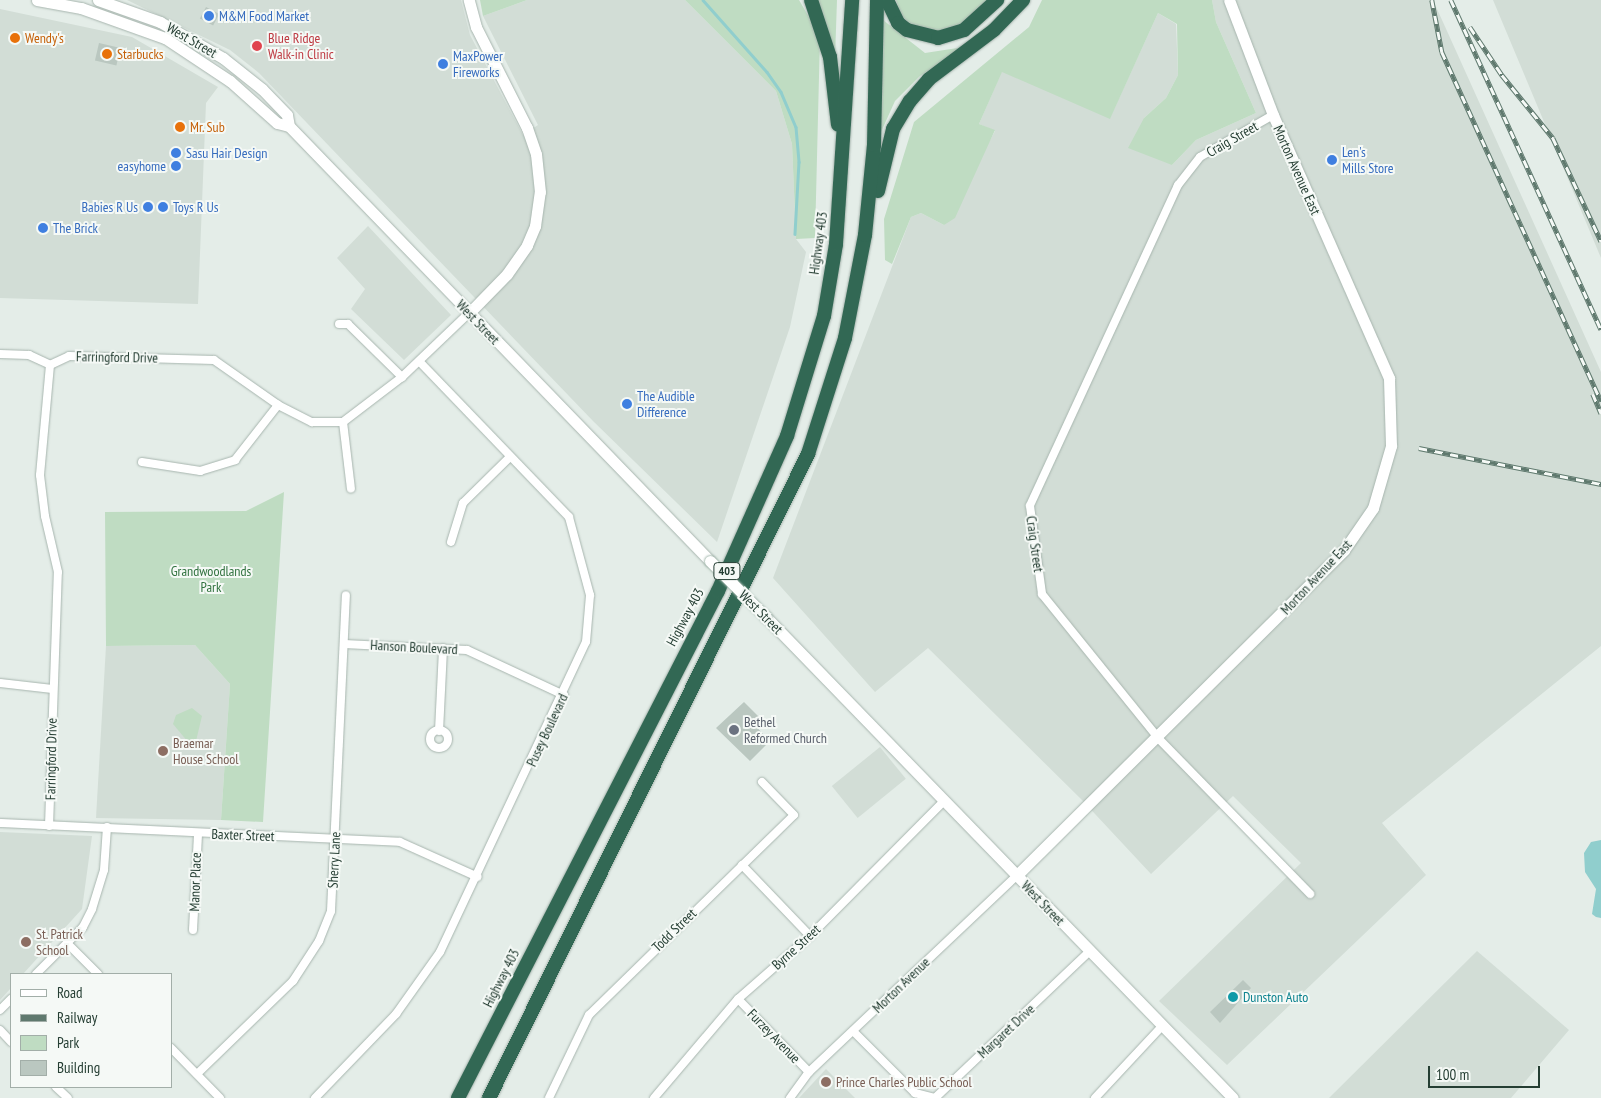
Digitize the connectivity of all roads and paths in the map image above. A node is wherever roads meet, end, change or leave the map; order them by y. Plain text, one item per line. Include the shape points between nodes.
1 (37, 0) edge
2 (98, 0) edge
3 (469, 0) edge
4 (811, 0) edge
5 (852, 0) edge
6 (877, 0) edge
7 (887, 0) edge
8 (997, 0) edge
9 (1023, 0) edge
10 (1229, 0) edge
11 (82, 4) edge
12 (1273, 115) junction
13 (289, 126) junction
14 (840, 206) junction
15 (865, 235) junction
16 (468, 312) junction
17 (339, 324) dead end
18 (0, 354) edge
19 (419, 361) junction
20 (50, 365) junction
21 (402, 377) junction
22 (278, 405) junction
23 (343, 422) junction
24 (509, 458) junction
25 (142, 462) dead end
26 (351, 489) dead end
27 (451, 542) dead end
28 (346, 595) dead end
29 (344, 644) junction
30 (443, 648) junction
31 (0, 683) edge
32 (53, 689) junction
33 (564, 695) junction
34 (439, 731) dead end
35 (1158, 738) junction
36 (762, 782) dead end
37 (944, 801) junction
38 (0, 823) edge
39 (50, 826) junction
40 (106, 827) junction
41 (198, 833) junction
42 (335, 838) junction
43 (742, 864) junction
44 (1017, 875) junction
45 (478, 877) junction
46 (1310, 894) dead end
47 (194, 930) dead end
48 (810, 936) junction
49 (67, 943) junction
50 (1090, 951) junction
51 (37, 973) edge
52 (97, 973) edge
53 (738, 999) junction
54 (10, 1000) edge
55 (0, 1010) edge
56 (1162, 1025) junction
57 (0, 1030) edge
58 (853, 1031) junction
59 (10, 1041) edge
60 (172, 1049) edge
61 (809, 1072) junction
62 (197, 1074) junction
63 (57, 1088) edge
64 (68, 1098) edge
65 (220, 1098) edge
66 (315, 1098) edge
67 (458, 1098) edge
68 (489, 1098) edge
69 (549, 1098) edge
70 (654, 1098) edge
71 (790, 1098) edge
72 (1095, 1098) edge
73 (1233, 1098) edge

1 - 11 main road, West Street
2 - 13 main road, West Street via 160,22 223,58 287,114
3 - 16 main road via 476,27 527,128 536,154 540,192 527,245 507,274
4 - 14 highway via 826,39 834,85
5 - 14 highway, Highway 403 / 403
6 - 15 highway, 403 via 874,145
7 - 8 highway via 898,22 907,30 938,38 964,30
9 - 15 highway via 994,30 929,79 900,114
10 - 12 main road, Morton Avenue East
11 - 13 main road, West Street via 165,38 215,70 277,123
12 - 35 main road, Morton Avenue East via 1389,378 1391,446 1373,508 1344,550
12 - 35 street, Craig Street via 1200,157 1178,185 1030,506 1042,594
13 - 16 main road, West Street
14 - 67 highway, Highway 403 / 403 via 824,316 808,378 755,514
15 - 68 highway, 403 via 839,362 808,454
16 - 19 street
16 - 37 main road, West Street, bridge
17 - 21 street via 348,324
18 - 20 street via 29,355
19 - 21 street
19 - 24 street, Pusey Boulevard
20 - 22 street, Farringford Drive via 70,356 214,360
20 - 32 street, Farringford Drive via 40,474 45,516 58,572
21 - 23 street
22 - 23 street, Farringford Drive via 312,422
22 - 25 street via 234,460 200,471
23 - 26 street
24 - 27 street via 463,503
24 - 33 street, Pusey Boulevard via 569,517 590,595 586,642
28 - 29 street, Sherry Lane
29 - 30 street, Hanson Boulevard
29 - 42 street, Sherry Lane
30 - 33 street, Hanson Boulevard via 468,650
30 - 34 street
31 - 32 street
32 - 39 street, Farringford Drive
33 - 45 street, Pusey Boulevard
35 - 44 main road, Morton Avenue East
35 - 46 street, Craig Street
36 - 43 street, Todd Street via 794,815
37 - 44 main road, West Street
37 - 48 street, Byrne Street
38 - 39 street, Baxter Street
39 - 40 street, Baxter Street
40 - 41 street, Baxter Street
40 - 49 street via 98,891 83,927
41 - 42 street, Baxter Street
41 - 47 street, Manor Place
42 - 45 street, Baxter Street via 400,842
42 - 62 street, Sherry Lane via 331,911 319,941 292,981
43 - 48 street
43 - 69 street, Todd Street via 588,1015
44 - 50 main road, West Street
44 - 58 street, Morton Avenue
45 - 66 street, Pusey Boulevard via 440,952 396,1014
48 - 53 street, Byrne Street
49 - 51 street
49 - 52 street
50 - 56 main road, West Street
50 - 58 street, Margaret Drive via 935,1098 915,1093
53 - 61 street, Furzey Avenue
53 - 70 street, Byrne Street
54 - 55 street
56 - 72 street
56 - 73 main road, West Street
57 - 59 street
58 - 61 street, Morton Avenue
60 - 62 street
61 - 71 street, Morton Avenue
62 - 65 street
63 - 64 street

